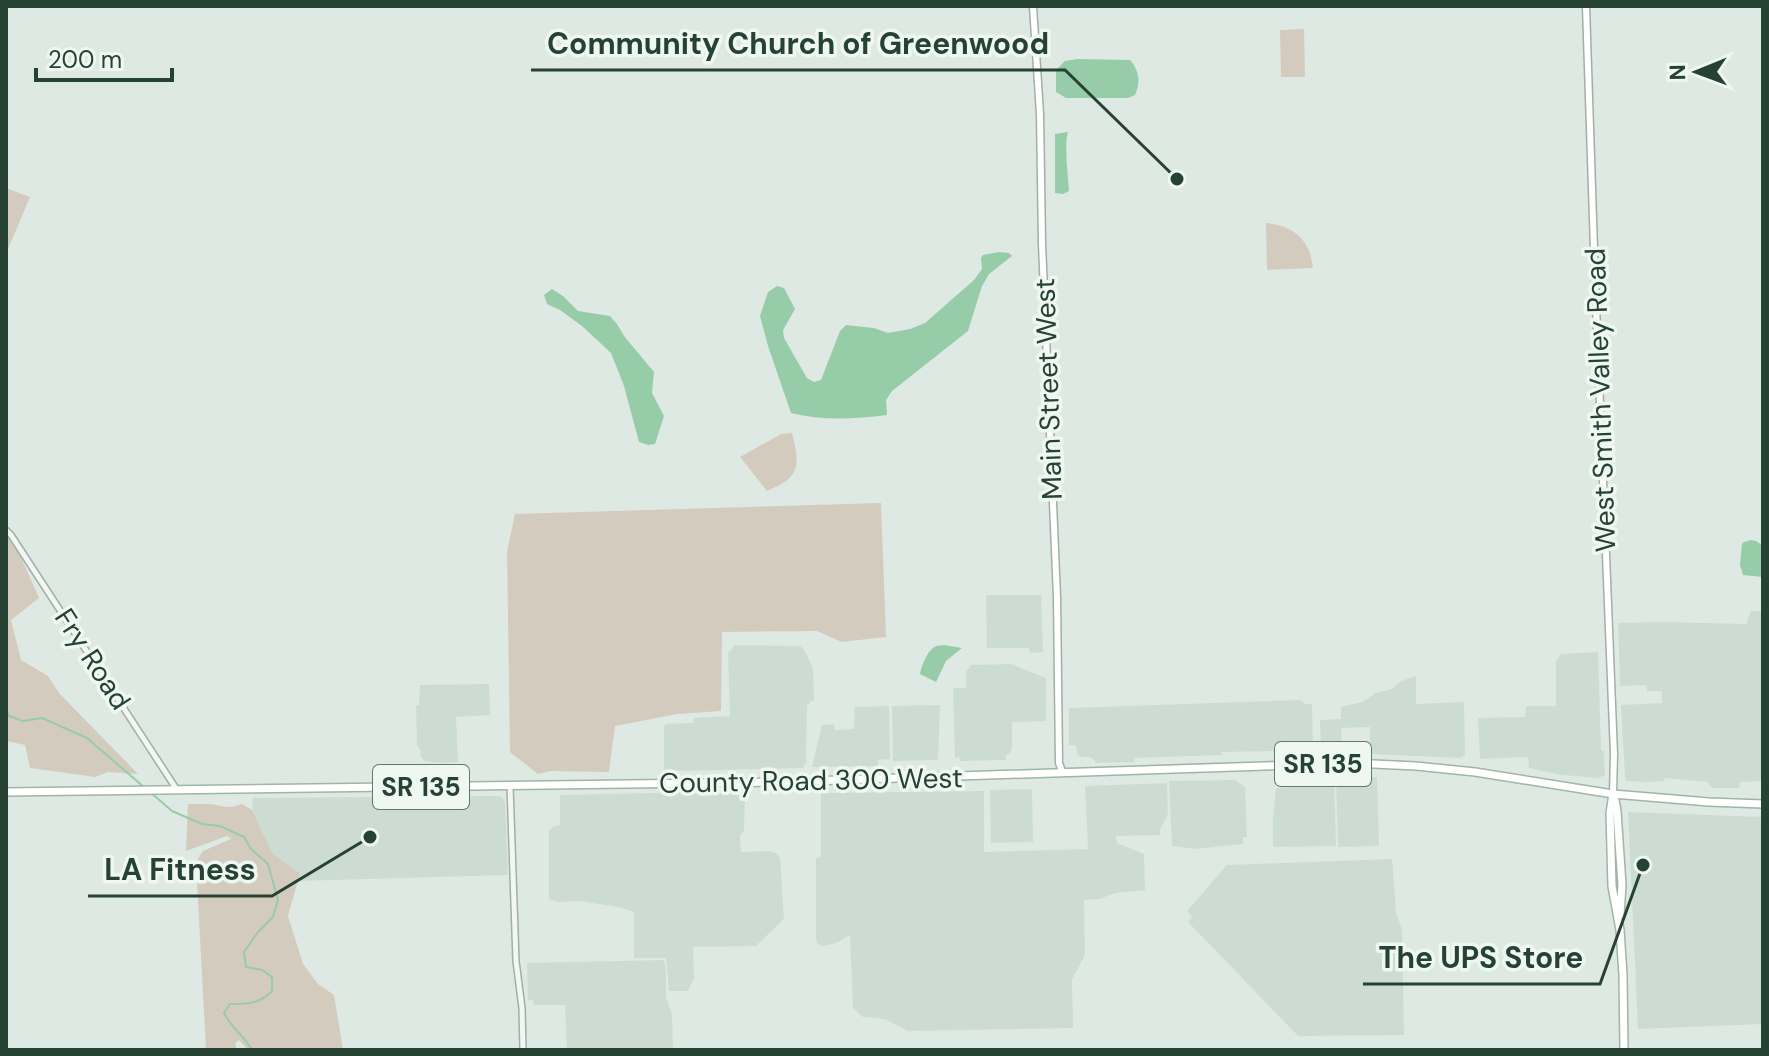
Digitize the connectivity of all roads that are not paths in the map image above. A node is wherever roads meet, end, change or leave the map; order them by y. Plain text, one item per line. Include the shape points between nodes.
1 (1033, 6) edge
2 (1586, 6) edge
3 (6, 530) edge
4 (1062, 771) junction
5 (510, 786) junction
6 (177, 790) junction
7 (6, 792) edge
8 (1613, 794) junction
9 (1763, 804) edge
10 (523, 1050) edge
11 (1624, 1050) edge

1 - 4 main road, Main Street West
2 - 8 main road, West Smith Valley Road
3 - 6 street, Fry Road
4 - 5 main road, County Road 300 West / SR 135
4 - 8 main road, County Road 300 West / SR 135 via 1383,764
5 - 6 main road, County Road 300 West / SR 135
5 - 10 street
6 - 7 main road, County Road 300 West / SR 135
8 - 9 main road, SR 135
8 - 11 main road, West Smith Valley Road via 1622,885

